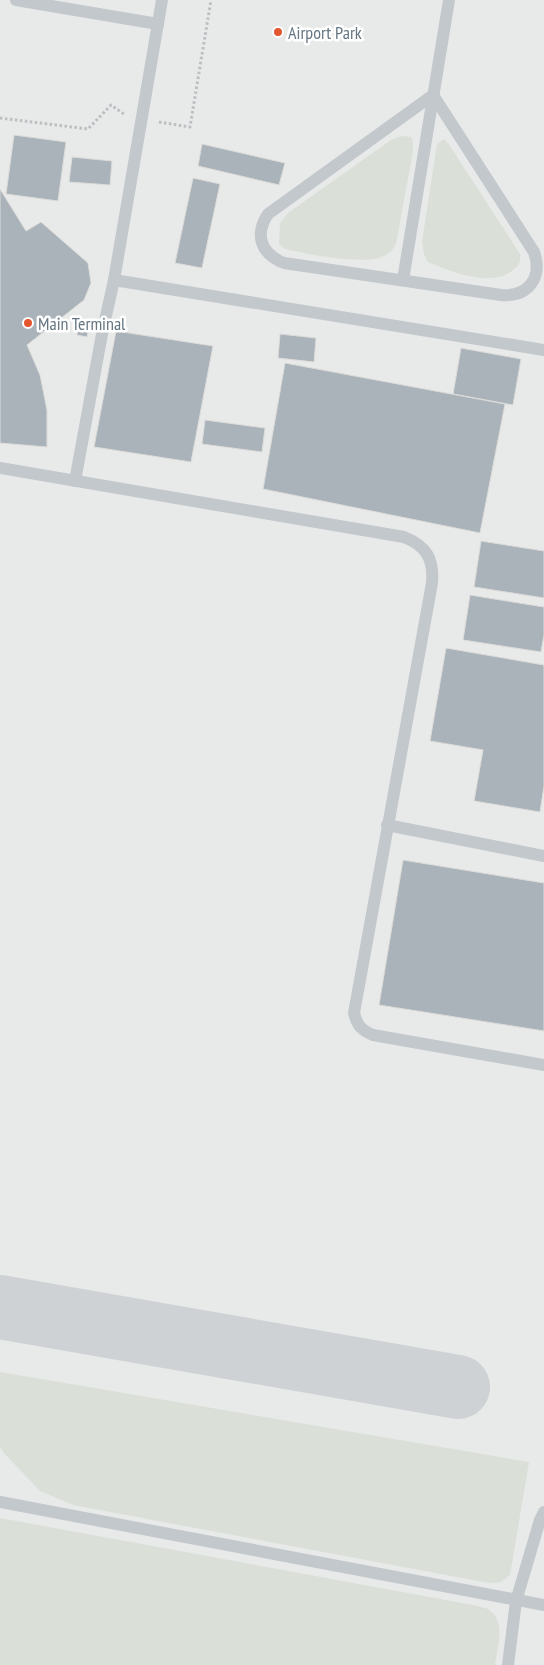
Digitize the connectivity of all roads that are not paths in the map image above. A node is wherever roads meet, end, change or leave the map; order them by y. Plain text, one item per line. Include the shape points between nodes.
1 (16, 0) edge
2 (162, 0) edge
3 (449, 0) edge
4 (158, 24) junction
5 (433, 95) junction
6 (114, 280) junction
7 (403, 280) junction
8 (544, 350) edge
9 (0, 468) edge
10 (75, 481) junction
11 (387, 825) junction
12 (544, 856) edge
13 (544, 1064) edge
14 (0, 1502) edge
15 (544, 1512) edge
16 (516, 1601) junction
17 (544, 1605) edge
18 (508, 1665) edge

1 - 4 lane
2 - 4 lane
3 - 5 lane
4 - 6 lane
5 - 7 lane
5 - 7 lane via 534,252 537,271 528,288 511,296
5 - 7 lane via 275,208 262,222 260,231 264,248 284,263
6 - 8 lane
6 - 10 lane
9 - 10 lane
10 - 11 lane via 404,537 422,548 431,563 432,583
11 - 12 lane
11 - 13 lane via 355,1004 358,1026 372,1035
14 - 16 lane
15 - 16 lane
16 - 17 lane
16 - 18 lane

